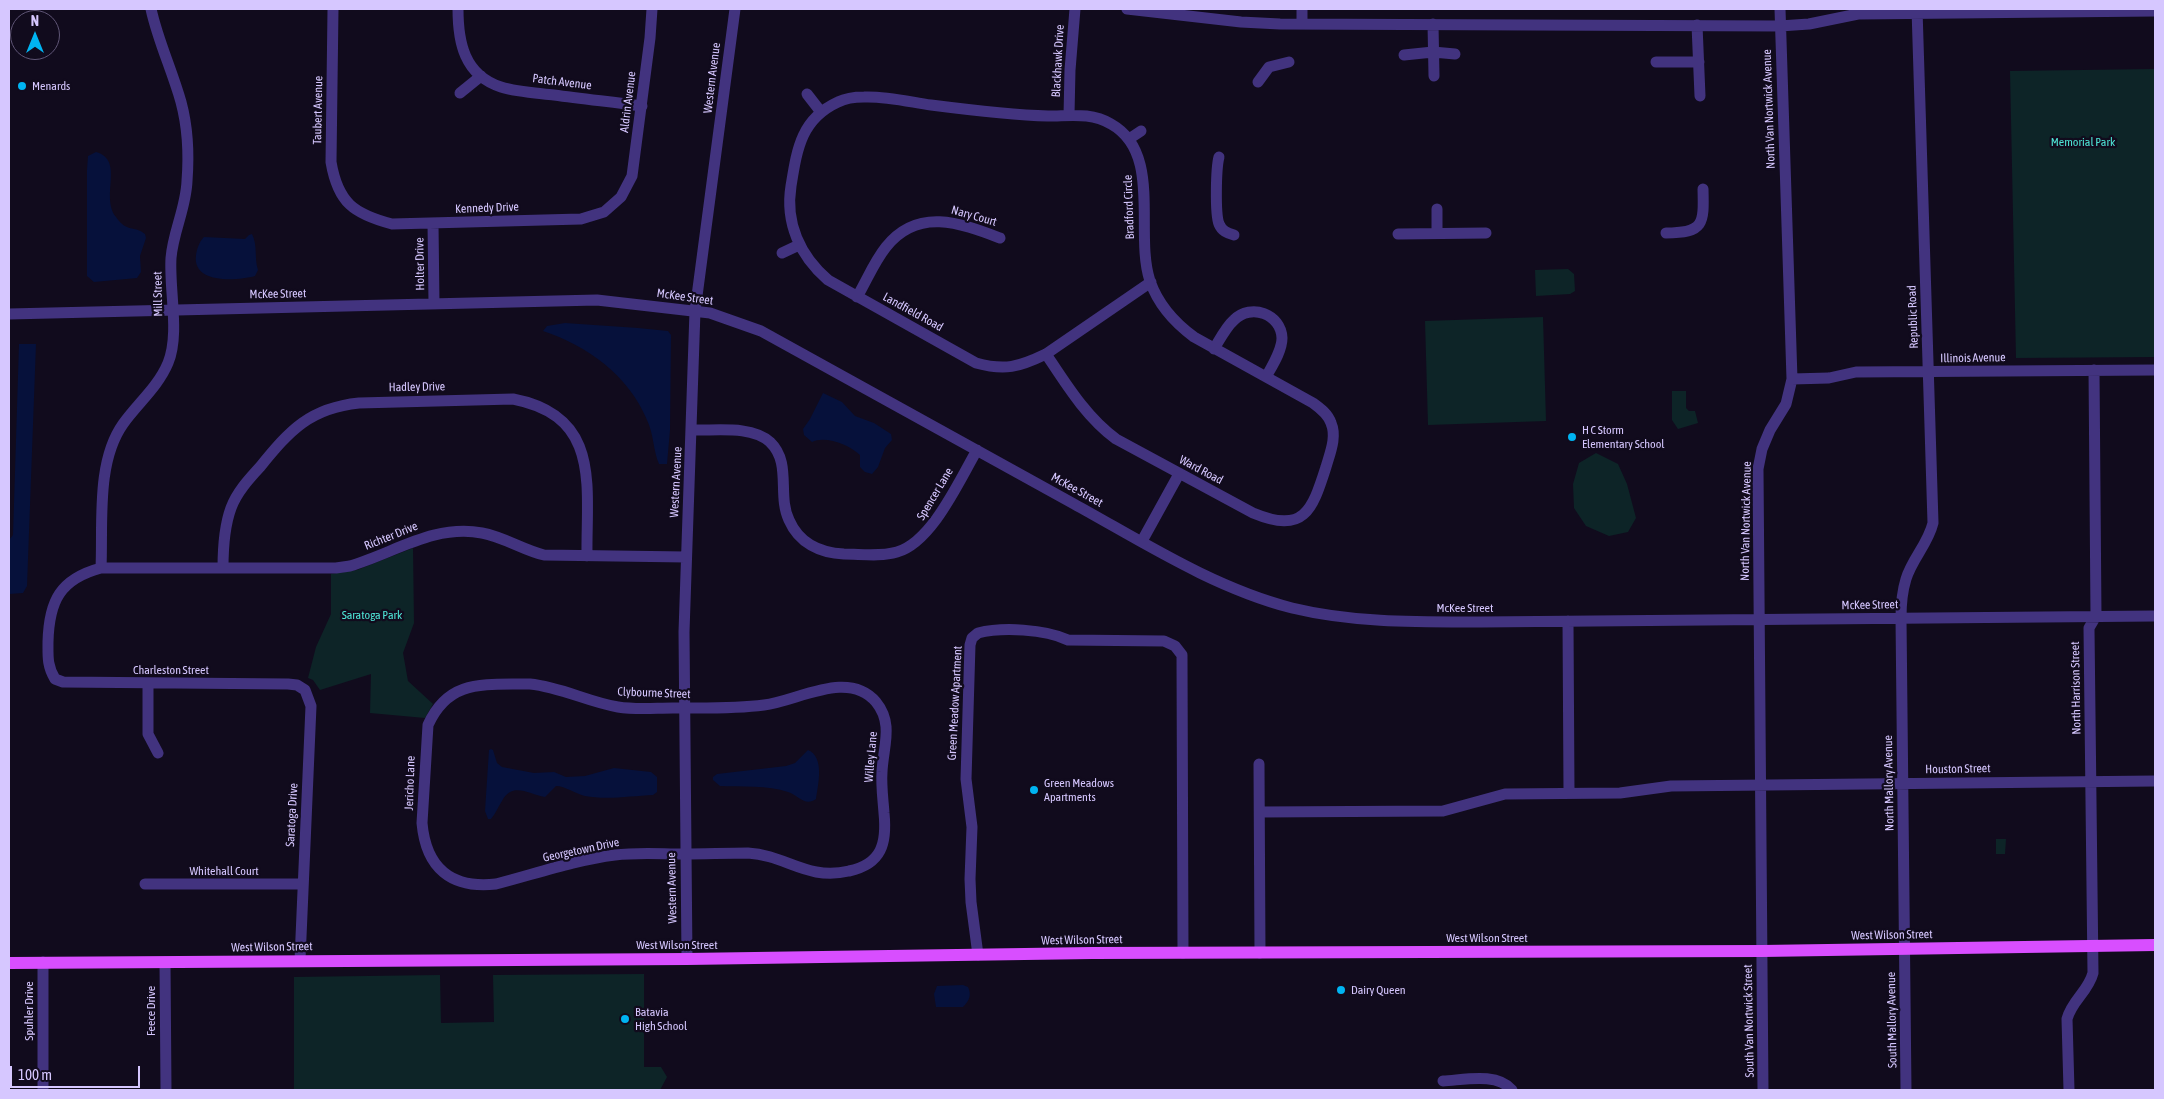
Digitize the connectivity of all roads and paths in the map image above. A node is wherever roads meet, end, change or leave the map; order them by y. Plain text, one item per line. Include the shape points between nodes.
1 (151, 9) edge
2 (332, 9) edge
3 (458, 9) edge
4 (652, 9) edge
5 (735, 9) edge
6 (1075, 9) edge
7 (1127, 9) edge
8 (1302, 9) edge
9 (1780, 9) edge
10 (1917, 11) edge
11 (2155, 11) edge
12 (1302, 23) junction
13 (1433, 24) junction
14 (1697, 25) junction
15 (1780, 26) junction
16 (1433, 52) junction
17 (1456, 54) dead end
18 (1404, 55) dead end
19 (1289, 62) dead end
20 (1656, 62) dead end
21 (1699, 62) junction
22 (481, 76) junction
23 (1434, 76) dead end
24 (1258, 82) dead end
25 (460, 93) dead end
26 (807, 94) dead end
27 (1700, 96) dead end
28 (642, 106) junction
29 (822, 111) junction
30 (1069, 115) junction
31 (1141, 131) dead end
32 (1129, 139) junction
33 (1219, 157) dead end
34 (1703, 189) dead end
35 (622, 197) joint
36 (351, 207) joint
37 (1437, 209) dead end
38 (433, 223) junction
39 (1437, 233) junction
40 (1486, 233) dead end
41 (1666, 233) dead end
42 (1398, 234) dead end
43 (1234, 236) dead end
44 (1000, 238) dead end
45 (799, 245) junction
46 (782, 253) dead end
47 (1151, 282) junction
48 (857, 297) junction
49 (434, 304) junction
50 (172, 310) junction
51 (695, 312) junction
52 (9, 314) edge
53 (1214, 349) junction
54 (1046, 354) junction
55 (2094, 370) junction
56 (2155, 370) edge
57 (1928, 372) junction
58 (1266, 377) junction
59 (1792, 379) junction
60 (692, 430) junction
61 (1333, 442) joint
62 (977, 450) junction
63 (1179, 474) junction
64 (1142, 541) junction
65 (587, 556) junction
66 (686, 557) junction
67 (101, 568) junction
68 (223, 568) junction
69 (2096, 616) junction
70 (2155, 616) edge
71 (1901, 618) junction
72 (1758, 620) junction
73 (1568, 621) junction
74 (148, 684) junction
75 (288, 684) joint
76 (868, 695) joint
77 (442, 701) joint
78 (684, 708) junction
79 (158, 753) dead end
80 (1259, 764) dead end
81 (2155, 781) edge
82 (2091, 782) junction
83 (1903, 784) junction
84 (1761, 785) junction
85 (1569, 792) junction
86 (1260, 812) junction
87 (685, 854) junction
88 (878, 855) joint
89 (438, 867) joint
90 (145, 884) dead end
91 (303, 884) junction
92 (2155, 946) edge
93 (2092, 947) junction
94 (1905, 948) junction
95 (1762, 951) junction
96 (1183, 953) junction
97 (1260, 953) junction
98 (978, 955) junction
99 (687, 959) junction
100 (300, 960) junction
101 (9, 962) edge
102 (42, 962) junction
103 (165, 962) junction
104 (1443, 1082) dead end
105 (43, 1090) edge
106 (166, 1090) edge
107 (1512, 1090) edge
108 (1763, 1090) edge
109 (1906, 1090) edge
110 (2069, 1090) edge

1 - 50 street, Mill Street via 187,129 188,182 171,258
2 - 36 street, Taubert Avenue via 331,162 334,177
3 - 22 street via 460,43 471,65
4 - 28 street, Aldrin Avenue
5 - 51 street, Western Avenue
6 - 30 street, Blackhawk Drive
7 - 12 street via 1241,22
8 - 12 street
9 - 15 street, North Van Nortwick Avenue
10 - 11 street
10 - 15 street via 1858,14
10 - 57 street, Republic Road
12 - 13 street
13 - 14 street
13 - 16 street
14 - 15 street
14 - 21 street
15 - 59 street, North Van Nortwick Avenue
16 - 17 street
16 - 18 street
16 - 23 street
19 - 24 street via 1269,67
20 - 21 street
21 - 27 street
22 - 25 street
22 - 28 street, Patch Avenue via 513,90
26 - 29 street
28 - 35 street, Aldrin Avenue via 632,176
29 - 30 street, Bradford Circle via 839,101 864,97 1001,114
29 - 45 street, Landfield Road via 806,127 795,160 790,208
30 - 32 street, Bradford Circle via 1099,118 1120,129
31 - 32 street
32 - 47 street, Bradford Circle via 1141,164 1144,250
33 - 43 street via 1216,167 1218,223 1223,231
34 - 41 street via 1704,213 1697,226 1685,233
35 - 38 street, Kennedy Drive via 604,212 581,219
36 - 38 street, Kennedy Drive via 368,218 392,224
37 - 39 street
38 - 49 street, Holter Drive
39 - 40 street
39 - 42 street
44 - 48 street, Nary Court via 946,221 918,225 887,246
45 - 46 street
45 - 48 street, Landfield Road via 828,280
47 - 53 street, Bradford Circle via 1174,319
47 - 54 street, Landfield Road
48 - 54 street, Landfield Road via 976,363 1008,368
49 - 50 street, McKee Street
49 - 51 street, McKee Street via 597,300
50 - 52 street, McKee Street
50 - 67 street, Mill Street via 172,346 168,363 123,424 107,459
51 - 60 street, Western Avenue
51 - 62 street, McKee Street via 710,313 761,331
53 - 58 street, Bradford Circle
53 - 58 street via 1234,319 1247,312 1259,311 1274,319 1282,339
54 - 63 street, Ward Road via 1083,407 1105,431
55 - 56 street, Illinois Avenue
55 - 57 street, Illinois Avenue
55 - 69 street, North Harrison Street
57 - 59 street, Illinois Avenue via 1856,372 1829,378
57 - 71 street, Republic Road via 1933,523 1906,579
58 - 61 street, Bradford Circle via 1322,409 1331,422
59 - 72 street, North Van Nortwick Avenue via 1786,404 1762,449 1758,469
60 - 62 street, Spencer Lane via 746,432 768,440 782,462 784,504 790,523 813,547 839,554 890,554 905,550 918,541 931,527
60 - 66 street, Western Avenue
61 - 63 street, Ward Road via 1313,506 1302,516 1290,520 1279,522 1252,514
62 - 64 street, McKee Street
63 - 64 street
64 - 73 street, McKee Street via 1258,597 1322,614 1409,622
65 - 66 street, Richter Drive
65 - 68 street, Richter Drive via 544,555 485,534 455,531 429,536 350,566
65 - 68 street, Hadley Drive via 586,466 582,450 574,434 548,410 514,399 360,403 324,410 285,436 247,482 232,507 226,523
66 - 78 street, Western Avenue
67 - 68 street, Richter Drive
67 - 74 street, Charleston Street via 72,580 53,604 48,662 55,679 72,683
69 - 70 street, McKee Street
69 - 71 street, McKee Street
69 - 82 street, North Harrison Street via 2089,628
71 - 72 street, McKee Street
71 - 83 street, North Mallory Avenue
72 - 73 street, McKee Street
72 - 84 street, North Van Nortwick Avenue
73 - 85 street
74 - 75 street, Charleston Street
74 - 79 street via 148,734
75 - 91 street, Saratoga Drive via 305,690 311,706
76 - 78 street, Clybourne Street via 839,686 764,705
76 - 88 street, Willey Lane via 880,709 887,726 882,773 884,843
77 - 78 street, Clybourne Street via 455,693 483,685 530,684 560,689 619,707
77 - 89 street, Jericho Lane via 426,731 422,823 426,847
78 - 87 street, Western Avenue
80 - 86 street
81 - 82 street, Houston Street
82 - 83 street, Houston Street
82 - 93 street, North Harrison Street
83 - 84 street, Houston Street
83 - 94 street, North Mallory Avenue
84 - 85 street, Houston Street via 1671,786 1620,793
84 - 95 street, North Van Nortwick Avenue
85 - 86 street, Houston Street via 1505,794 1443,811
86 - 97 street
87 - 88 street, Georgetown Drive via 761,854 820,874 850,871 865,866
87 - 89 street, Georgetown Drive via 613,855 479,886 456,880
87 - 99 street, Western Avenue
90 - 91 street, Whitehall Court
91 - 100 street, Saratoga Drive
92 - 93 main road, West Wilson Street
93 - 94 main road, West Wilson Street
93 - 110 street, North Harrison Street via 2090,984 2070,1008 2067,1019
94 - 95 main road, West Wilson Street
94 - 109 street, South Mallory Avenue
95 - 97 main road, West Wilson Street
95 - 108 street, South Van Nortwick Street
96 - 97 main road, West Wilson Street
96 - 98 main road, West Wilson Street
96 - 98 street, Green Meadow Apartment via 1182,655 1175,646 1164,641 1068,640 1053,634 1022,631 978,633 970,645 966,779 972,827 971,902
98 - 99 main road, West Wilson Street
99 - 100 main road, West Wilson Street
100 - 103 main road, West Wilson Street
101 - 102 main road, West Wilson Street
102 - 103 main road, West Wilson Street
102 - 105 street, Spuhler Drive
103 - 106 street, Feece Drive
104 - 107 street via 1484,1079 1506,1083

